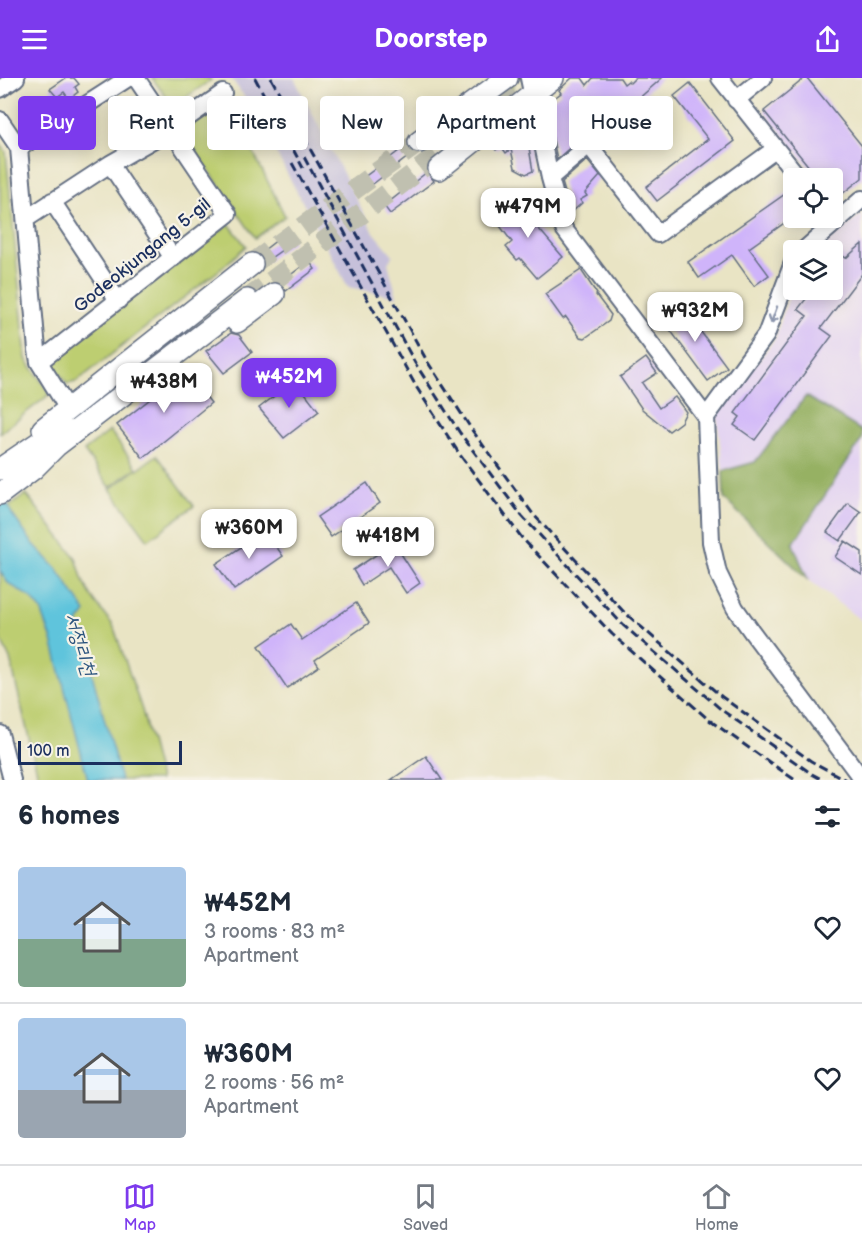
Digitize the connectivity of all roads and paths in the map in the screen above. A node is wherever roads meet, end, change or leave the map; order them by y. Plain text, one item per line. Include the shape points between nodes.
1 (16, 78) edge
2 (128, 78) edge
3 (136, 78) edge
4 (507, 78) edge
5 (553, 78) edge
6 (720, 78) edge
7 (763, 78) edge
8 (531, 86) edge
9 (0, 89) edge
10 (223, 93) dead end
11 (148, 96) edge
12 (483, 96) edge
13 (96, 99) edge
14 (736, 100) junction
15 (195, 113) edge
16 (0, 120) edge
17 (18, 147) edge
18 (776, 149) junction
19 (19, 150) edge
20 (135, 150) edge
21 (184, 150) edge
22 (462, 150) tunnel mouth
23 (110, 164) junction
24 (791, 168) edge
25 (439, 169) dead end
26 (550, 178) junction
27 (862, 199) edge
28 (52, 201) junction
29 (843, 213) edge
30 (26, 219) junction
31 (825, 228) edge
32 (814, 240) edge
33 (173, 258) junction
34 (252, 264) tunnel mouth
35 (783, 289) edge
36 (245, 293) junction
37 (274, 294) dead end
38 (118, 301) junction
39 (39, 362) junction
40 (68, 409) junction
41 (706, 417) junction
42 (27, 461) junction
43 (0, 470) edge
44 (0, 494) edge
45 (0, 734) edge
46 (7, 775) edge
47 (859, 775) dead end

1 - 9 street
2 - 13 street
3 - 11 street, Godeokjungang 5-gil
4 - 12 main road
5 - 8 main road
6 - 14 street
7 - 14 street
8 - 26 street
10 - 15 street
14 - 18 street
16 - 17 street
18 - 24 street
18 - 26 street via 658,234 589,145
19 - 30 street
20 - 23 street
21 - 33 street, Godeokjungang 5-gil via 228,214
22 - 25 main road
23 - 28 street
23 - 33 street
26 - 41 street via 564,229
27 - 29 street
28 - 30 street
28 - 38 street
30 - 39 street
31 - 32 street
33 - 38 street, Godeokjungang 5-gil
34 - 36 main road
35 -> 41 street via 766,334
36 - 37 main road
36 - 40 main road
36 - 42 main road via 63,456
38 - 39 street, Godeokjungang 5-gil
39 - 40 street
40 - 42 main road via 45,427
41 - 47 street via 711,542 718,573 735,608
42 - 43 main road
42 - 44 main road
45 - 46 street

